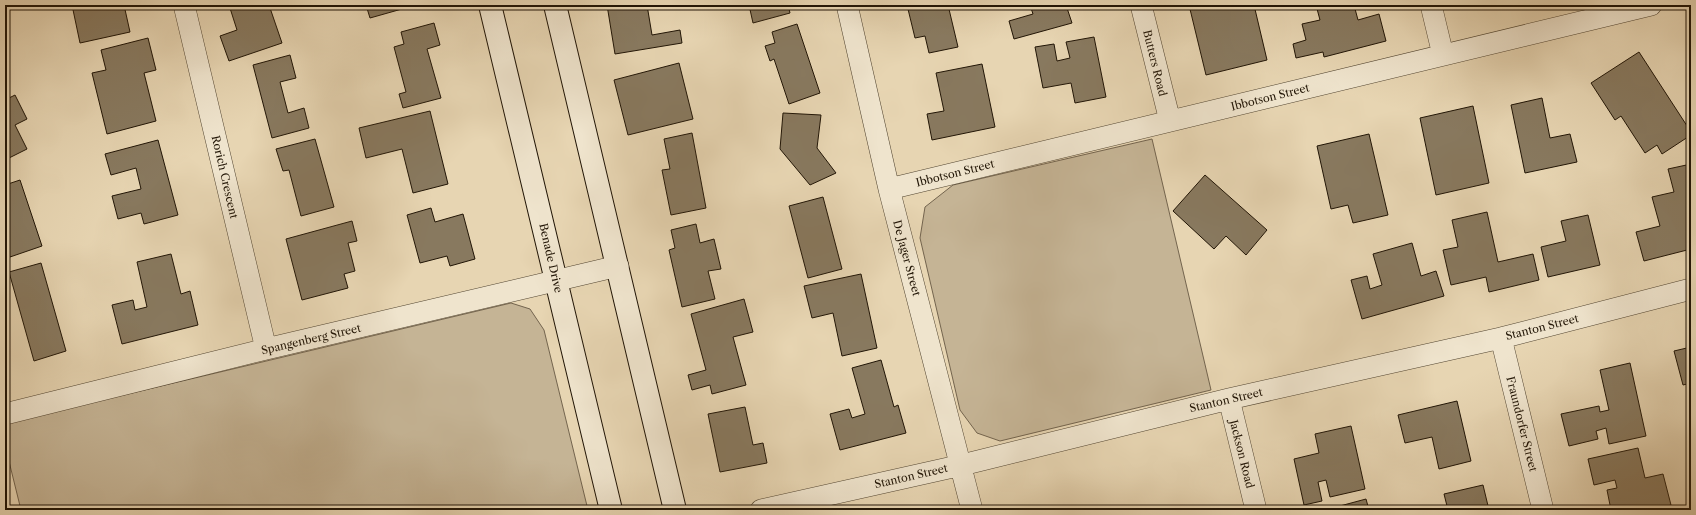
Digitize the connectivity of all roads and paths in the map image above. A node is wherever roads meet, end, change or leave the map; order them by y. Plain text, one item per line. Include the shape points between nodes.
1 (184, 5) edge
2 (490, 5) edge
3 (555, 5) edge
4 (846, 5) edge
5 (1141, 5) edge
6 (1430, 5) edge
7 (1651, 5) edge
8 (1443, 55) junction
9 (1170, 122) junction
10 (889, 189) junction
11 (618, 266) junction
12 (556, 281) junction
13 (1691, 289) edge
14 (1501, 338) junction
15 (266, 349) junction
16 (1229, 399) junction
17 (5, 414) edge
18 (962, 465) junction
19 (611, 510) edge
20 (675, 510) edge
21 (761, 510) edge
22 (972, 510) edge
23 (1256, 510) edge
24 (1543, 510) edge

1 - 15 street, Rorich Crescent
2 - 12 street, Benade Drive
3 - 11 street
4 - 10 street, De Jager Street
5 - 9 street, Butters Road
6 - 8 street
7 - 8 street, Ibbotson Street
8 - 9 street, Ibbotson Street
9 - 10 street, Ibbotson Street
10 - 18 street, De Jager Street
11 - 12 street, Spangenberg Street
11 - 20 street
12 - 15 street, Spangenberg Street
12 - 19 street, Benade Drive
13 - 14 street, Stanton Street
14 - 16 street, Stanton Street
14 - 24 street, Fraundorfer Street
15 - 17 street, Spangenberg Street
16 - 18 street, Stanton Street
16 - 23 street, Jackson Road
18 - 21 street, Stanton Street
18 - 22 street, De Jager Street

